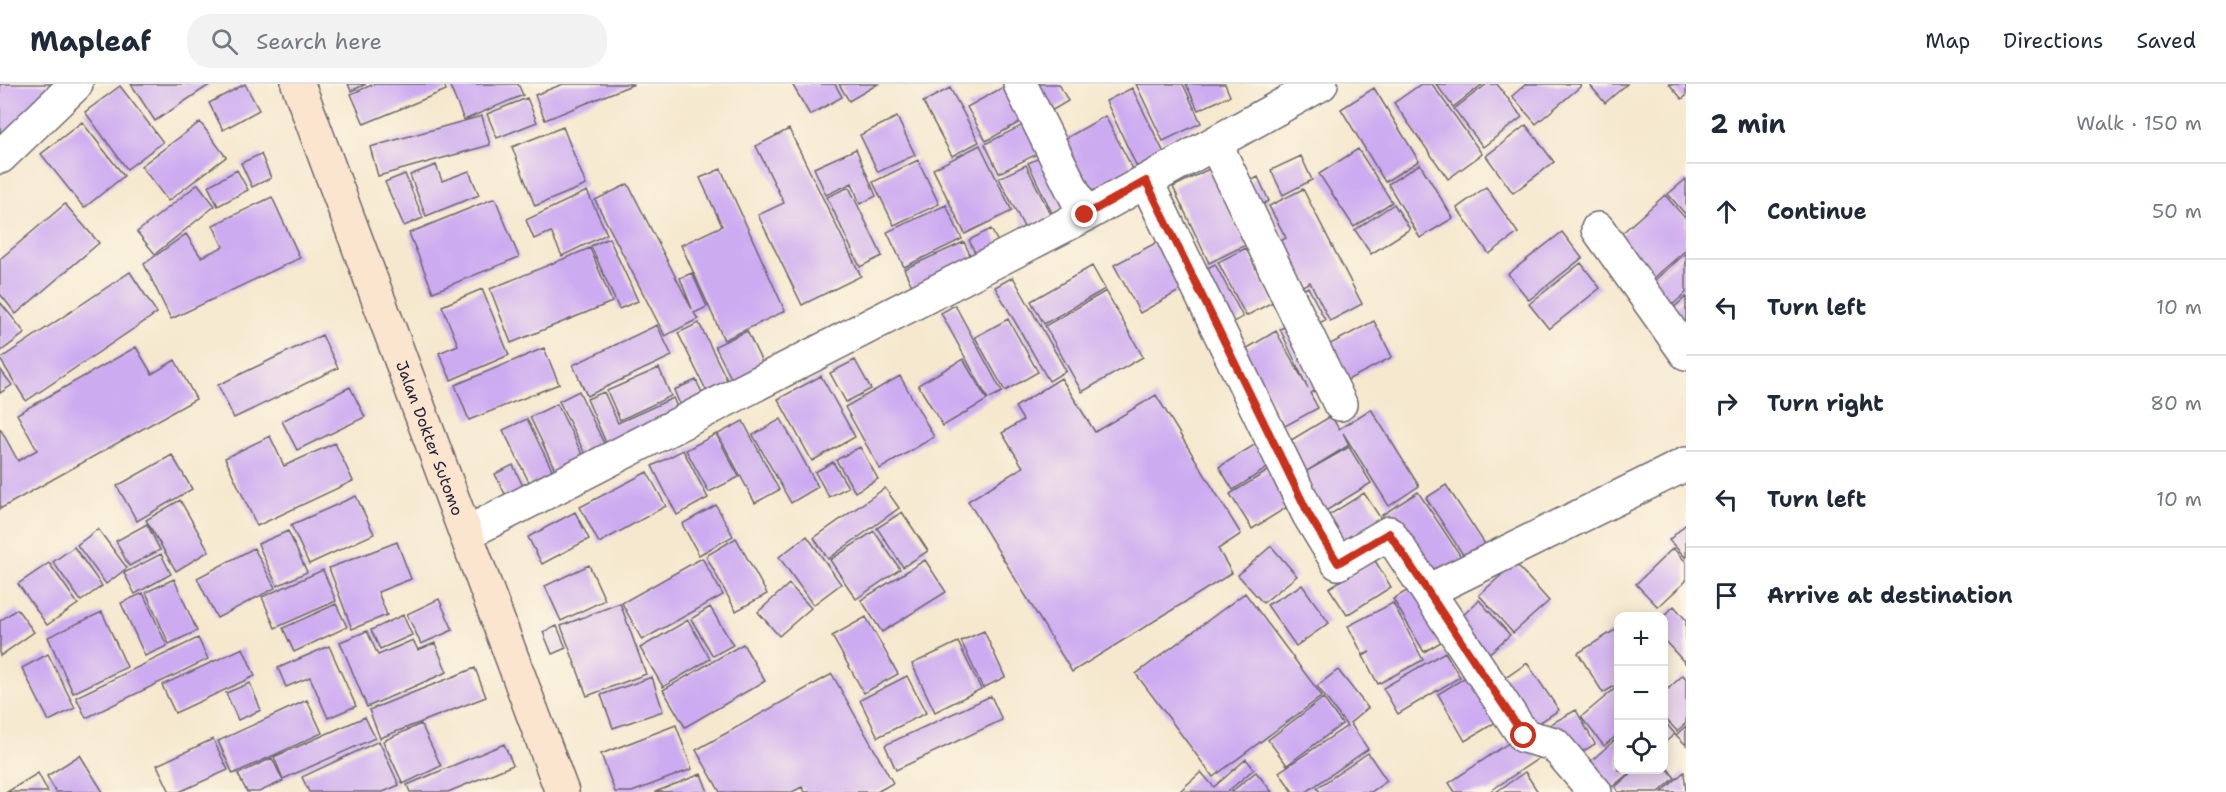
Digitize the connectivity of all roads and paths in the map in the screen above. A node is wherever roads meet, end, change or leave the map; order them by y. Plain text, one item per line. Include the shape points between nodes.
1 (76, 84) edge
2 (298, 84) edge
3 (1020, 84) edge
4 (1321, 84) edge
5 (1215, 143) junction
6 (0, 157) edge
7 (1146, 181) junction
8 (1085, 215) junction
9 (1598, 229) dead end
10 (1686, 353) edge
11 (1340, 404) dead end
12 (1686, 464) edge
13 (467, 533) junction
14 (1428, 591) junction
15 (562, 792) edge
16 (1595, 792) edge

1 - 6 street
2 - 13 main road, Jalan Dokter Sutomo
3 - 8 street
4 - 5 street
5 - 7 street
5 - 11 street
7 - 8 street
7 - 14 street via 1309,515 1338,563 1389,533
8 - 13 street
9 - 10 street
12 - 14 street
13 - 15 main road, Jalan Dokter Sutomo
14 - 16 street via 1524,736 1554,744

